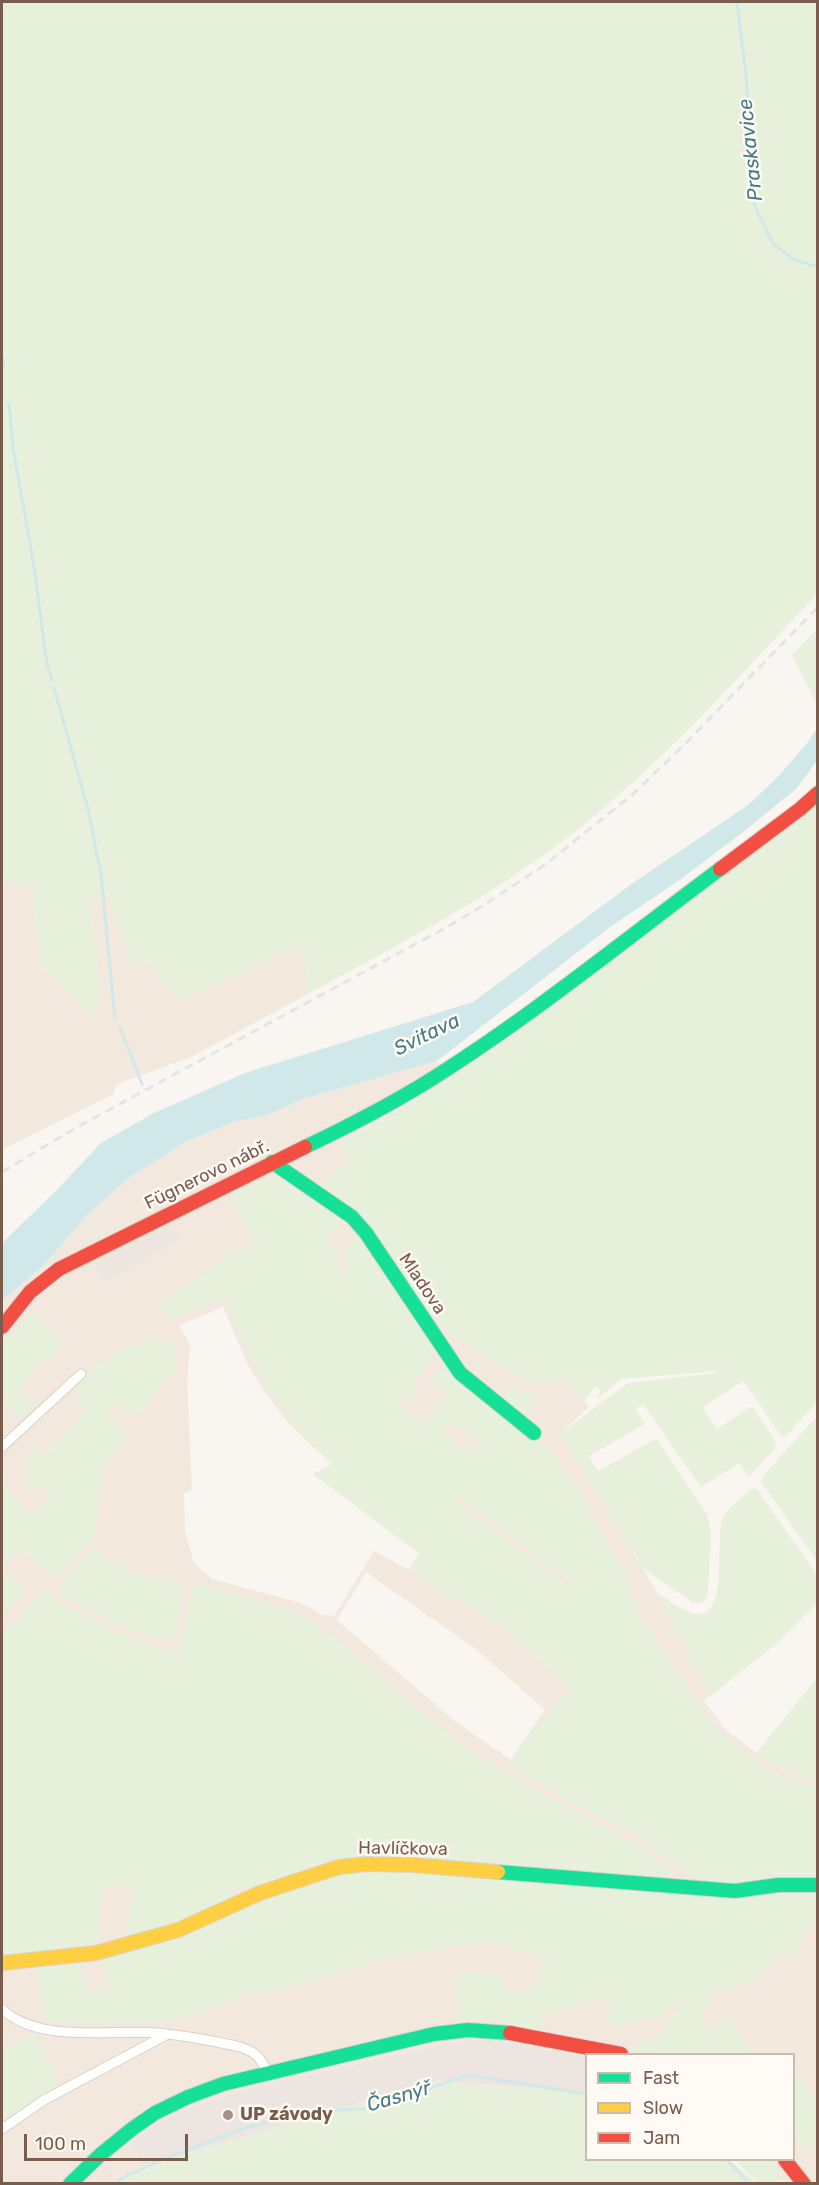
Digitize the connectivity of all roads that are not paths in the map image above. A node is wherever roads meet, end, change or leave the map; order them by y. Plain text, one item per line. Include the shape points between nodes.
1 (818, 793) edge
2 (272, 1162) junction
3 (2, 1327) edge
4 (81, 1374) dead end
5 (534, 1433) dead end
6 (2, 1447) edge
7 (818, 1885) edge
8 (2, 1963) edge
9 (2, 2009) edge
10 (166, 2035) junction
11 (611, 2053) edge
12 (268, 2074) junction
13 (2, 2129) edge
14 (786, 2161) edge
15 (70, 2184) edge
16 (804, 2184) edge

1 - 2 street, Fügnerovo nábř. via 524,1015 442,1072 368,1117
2 - 3 street, Fügnerovo nábř. via 59,1269 30,1292
2 - 5 street, Mladova via 352,1217 460,1373
4 - 6 street
7 - 8 street, Havlíčkova via 735,1891 367,1864 339,1867 273,1889 178,1930 96,1953
9 - 10 street via 39,2029
10 - 12 street via 244,2048 258,2056
10 - 13 street via 44,2100
11 - 12 street via 502,2032 468,2030 434,2034
12 - 15 street via 223,2084 156,2113 103,2150
14 - 16 street

